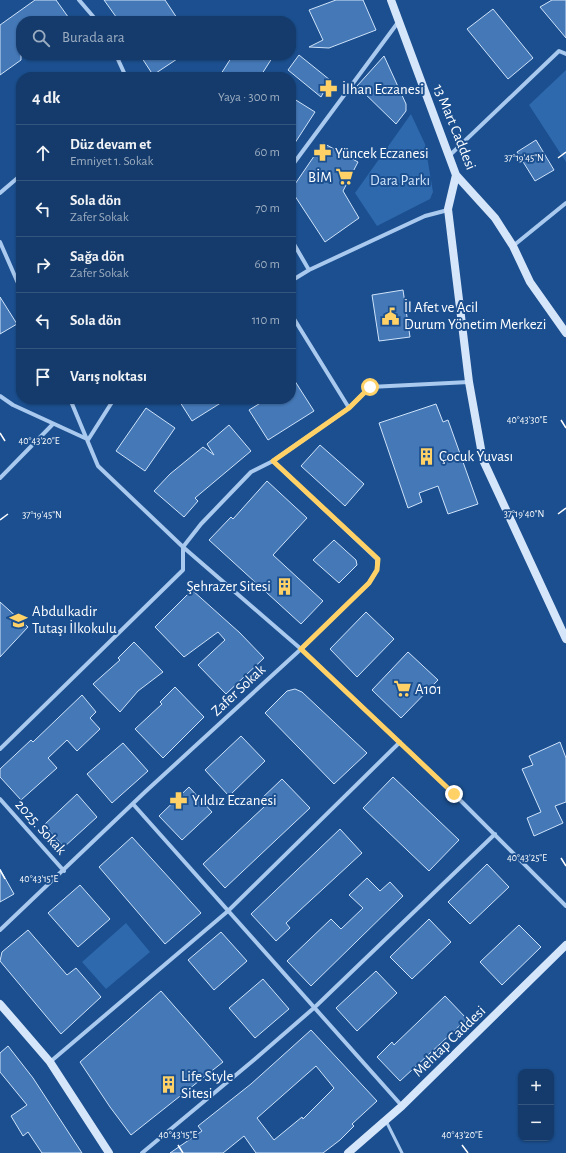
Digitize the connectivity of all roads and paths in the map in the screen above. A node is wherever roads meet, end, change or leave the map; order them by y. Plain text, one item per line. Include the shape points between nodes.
1 (79, 0) edge
2 (391, 0) edge
3 (92, 16) edge
4 (399, 21) junction
5 (566, 54) edge
6 (118, 60) edge
7 (124, 72) edge
8 (450, 155) junction
9 (296, 160) edge
10 (456, 175) junction
11 (16, 179) edge
12 (0, 193) edge
13 (566, 203) edge
14 (448, 209) junction
15 (0, 242) edge
16 (513, 246) junction
17 (296, 248) edge
18 (309, 270) junction
19 (296, 278) edge
20 (16, 279) edge
21 (296, 322) edge
22 (566, 333) edge
23 (469, 382) junction
24 (0, 396) edge
25 (72, 404) edge
26 (111, 404) edge
27 (349, 408) junction
28 (53, 424) junction
29 (88, 440) junction
30 (273, 461) junction
31 (0, 478) edge
32 (183, 547) junction
33 (566, 639) edge
34 (301, 649) junction
35 (400, 742) junction
36 (0, 749) edge
37 (0, 799) edge
38 (133, 804) junction
39 (495, 834) junction
40 (64, 871) junction
41 (566, 906) edge
42 (228, 911) junction
43 (0, 930) edge
44 (566, 946) edge
45 (0, 1004) edge
46 (315, 1007) junction
47 (50, 1062) junction
48 (402, 1106) junction
49 (386, 1121) junction
50 (109, 1153) edge
51 (142, 1153) edge
52 (348, 1153) edge
53 (402, 1153) edge

1 - 3 street
2 - 4 street, 13 Mart Caddesi
4 - 8 street, 13 Mart Caddesi
4 - 9 street
5 - 8 street via 559,51
6 - 7 street
8 - 10 street, 13 Mart Caddesi
10 - 14 street
10 - 16 street, 13 Mart Caddesi via 495,218
11 - 12 street
13 - 16 street
14 - 18 street via 425,216
14 - 23 street
15 - 20 street
16 - 22 street, 13 Mart Caddesi via 530,282
17 - 18 street
18 - 19 street
21 - 27 street
23 - 27 street via 370,387
23 - 33 street via 482,460
24 - 28 street
25 - 29 street
26 - 29 street
27 - 30 street
28 - 29 street
28 - 31 street
29 - 32 street via 98,466
30 - 32 street via 251,472 201,524
30 - 34 street, Zafer Sokak via 378,559 377,570 369,583
32 - 34 street
32 - 36 street via 183,570
34 - 35 street
34 - 38 street, Zafer Sokak
35 - 39 street
35 - 42 street
37 - 40 street, 2025. Sokak
38 - 40 street, Zafer Sokak
38 - 42 street
39 - 41 street
39 - 46 street
40 - 43 street, Zafer Sokak
42 - 46 street
42 - 47 street
44 - 48 street, Mehtap Caddesi
45 - 47 street
46 - 48 street
46 - 51 street
47 - 50 street
48 - 49 street, Mehtap Caddesi
49 - 52 street, Mehtap Caddesi
49 - 53 lane

